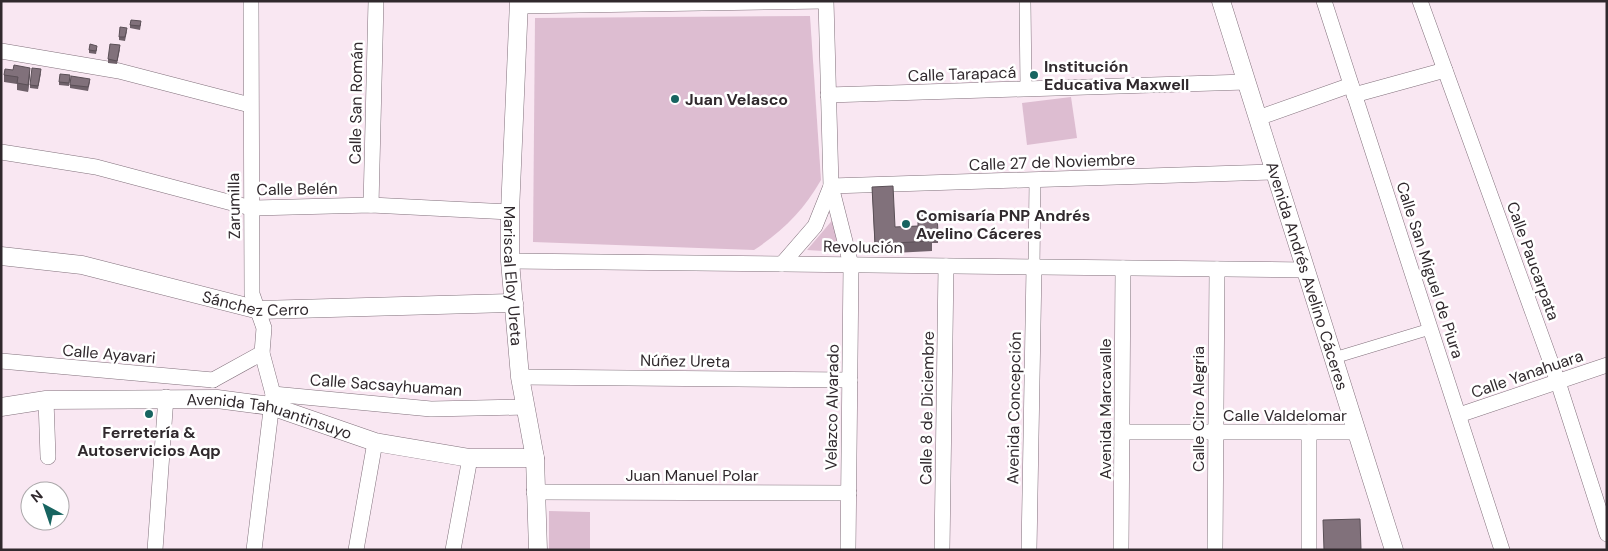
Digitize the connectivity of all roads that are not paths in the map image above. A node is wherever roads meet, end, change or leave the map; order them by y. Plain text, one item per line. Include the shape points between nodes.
1 (251, 1) edge
2 (376, 1) edge
3 (826, 1) edge
4 (1025, 1) edge
5 (1221, 1) edge
6 (1324, 1) edge
7 (1420, 1) edge
8 (730, 2) edge
9 (631, 3) edge
10 (518, 4) edge
11 (1, 51) edge
12 (1445, 70) junction
13 (1246, 82) junction
14 (1026, 89) junction
15 (1353, 90) junction
16 (828, 95) junction
17 (250, 105) junction
18 (1258, 118) junction
19 (1, 152) edge
20 (1275, 172) junction
21 (1035, 180) junction
22 (831, 186) junction
23 (371, 205) junction
24 (251, 208) junction
25 (510, 212) junction
26 (1, 256) edge
27 (510, 261) junction
28 (782, 264) junction
29 (851, 265) junction
30 (946, 266) junction
31 (1034, 268) junction
32 (1123, 268) junction
33 (1217, 269) junction
34 (1306, 270) junction
35 (514, 303) junction
36 (260, 310) junction
37 (1430, 329) junction
38 (262, 354) junction
39 (1334, 358) junction
40 (1, 361) edge
41 (1607, 366) edge
42 (520, 377) junction
43 (213, 380) junction
44 (850, 380) junction
45 (1558, 382) junction
46 (166, 397) junction
47 (217, 398) junction
48 (46, 400) junction
49 (272, 400) junction
50 (1, 407) edge
51 (526, 408) junction
52 (1459, 415) junction
53 (1122, 432) junction
54 (1216, 432) junction
55 (1309, 432) junction
56 (1357, 432) junction
57 (375, 442) junction
58 (48, 458) dead end
59 (470, 458) junction
60 (534, 458) junction
61 (534, 492) junction
62 (849, 493) junction
63 (1607, 534) edge
64 (155, 550) edge
65 (254, 550) edge
66 (356, 550) edge
67 (453, 550) edge
68 (538, 550) edge
69 (848, 550) edge
70 (942, 550) edge
71 (1028, 550) edge
72 (1121, 550) edge
73 (1215, 550) edge
74 (1309, 550) edge
75 (1394, 550) edge
76 (1502, 550) edge

1 - 17 street, Zarumilla
2 - 23 street, Calle San Román
3 - 8 street
3 - 16 street
4 - 14 street
5 - 13 street, Avenida Andrés Avelino Cáceres
6 - 15 street, Calle San Miguel de Piura
7 - 12 street, Calle Paucarpata
8 - 9 street
9 - 10 street
10 - 25 street, Mariscal Eloy Ureta
11 - 17 street via 119,71
12 - 15 street
12 - 45 street, Calle Paucarpata
13 - 14 street, Calle Tarapacá
13 - 18 street, Avenida Andrés Avelino Cáceres
14 - 16 street, Calle Tarapacá
15 - 18 street
15 - 37 street, Calle San Miguel de Piura
16 - 22 street
17 - 24 street, Zarumilla
18 - 20 street, Avenida Andrés Avelino Cáceres
19 - 24 street, Calle Belén via 96,167
20 - 21 street, Calle 27 de Noviembre
20 - 34 street, Avenida Andrés Avelino Cáceres
21 - 22 street, Calle 27 de Noviembre
21 - 31 street
22 - 28 street via 815,226
22 - 29 street, Velazco Alvarado
23 - 24 street, Calle Belén
23 - 25 street, Calle Belén
24 - 36 street, Zarumilla via 252,294
25 - 27 street, Mariscal Eloy Ureta
26 - 36 street, Sánchez Cerro via 82,265
27 - 28 street, Revolución
27 - 35 street, Mariscal Eloy Ureta
28 - 29 street, Revolución
29 - 30 street, Revolución
29 - 44 street, Velazco Alvarado
30 - 31 street, Revolución
30 - 70 street, Calle 8 de Diciembre
31 - 32 street, Revolución
31 - 71 street, Avenida Concepción
32 - 33 street, Revolución
32 - 53 street, Avenida Marcavalle
33 - 34 street, Revolución
33 - 54 street, Calle Ciro Alegria
34 - 39 street, Avenida Andrés Avelino Cáceres
35 - 36 street, Sánchez Cerro
35 - 42 street, Mariscal Eloy Ureta
36 - 38 street, Zarumilla via 264,328
37 - 39 street
37 - 52 street, Calle San Miguel de Piura
38 - 43 street
38 - 49 street, Zarumilla
39 - 56 street, Avenida Andrés Avelino Cáceres
40 - 43 street, Calle Ayavari
41 - 45 street, Calle Yanahuara
42 - 44 street, Núñez Ureta
42 - 51 street, Mariscal Eloy Ureta
43 - 47 street
44 - 62 street, Velazco Alvarado
45 - 52 street, Calle Yanahuara
45 - 63 street, Calle Paucarpata
46 - 47 street, Avenida Tahuantinsuyo
46 - 48 street, Avenida Tahuantinsuyo
46 - 64 street
47 - 49 street, Avenida Tahuantinsuyo
48 - 50 street, Avenida Tahuantinsuyo
48 - 58 street
49 - 51 street, Calle Sacsayhuaman via 431,409
49 - 57 street, Avenida Tahuantinsuyo
49 - 65 street
51 - 60 street, Mariscal Eloy Ureta
52 - 76 street, Calle San Miguel de Piura
53 - 54 street, Calle Valdelomar
53 - 72 street, Avenida Marcavalle
54 - 55 street, Calle Valdelomar
54 - 73 street, Calle Ciro Alegria
55 - 56 street, Calle Valdelomar
55 - 74 street
56 - 75 street, Avenida Andrés Avelino Cáceres
57 - 59 street, Avenida Tahuantinsuyo
57 - 66 street
59 - 60 street, Avenida Tahuantinsuyo
59 - 67 street
60 - 61 street, Mariscal Eloy Ureta
61 - 62 street, Juan Manuel Polar
61 - 68 street, Mariscal Eloy Ureta
62 - 69 street, Velazco Alvarado

